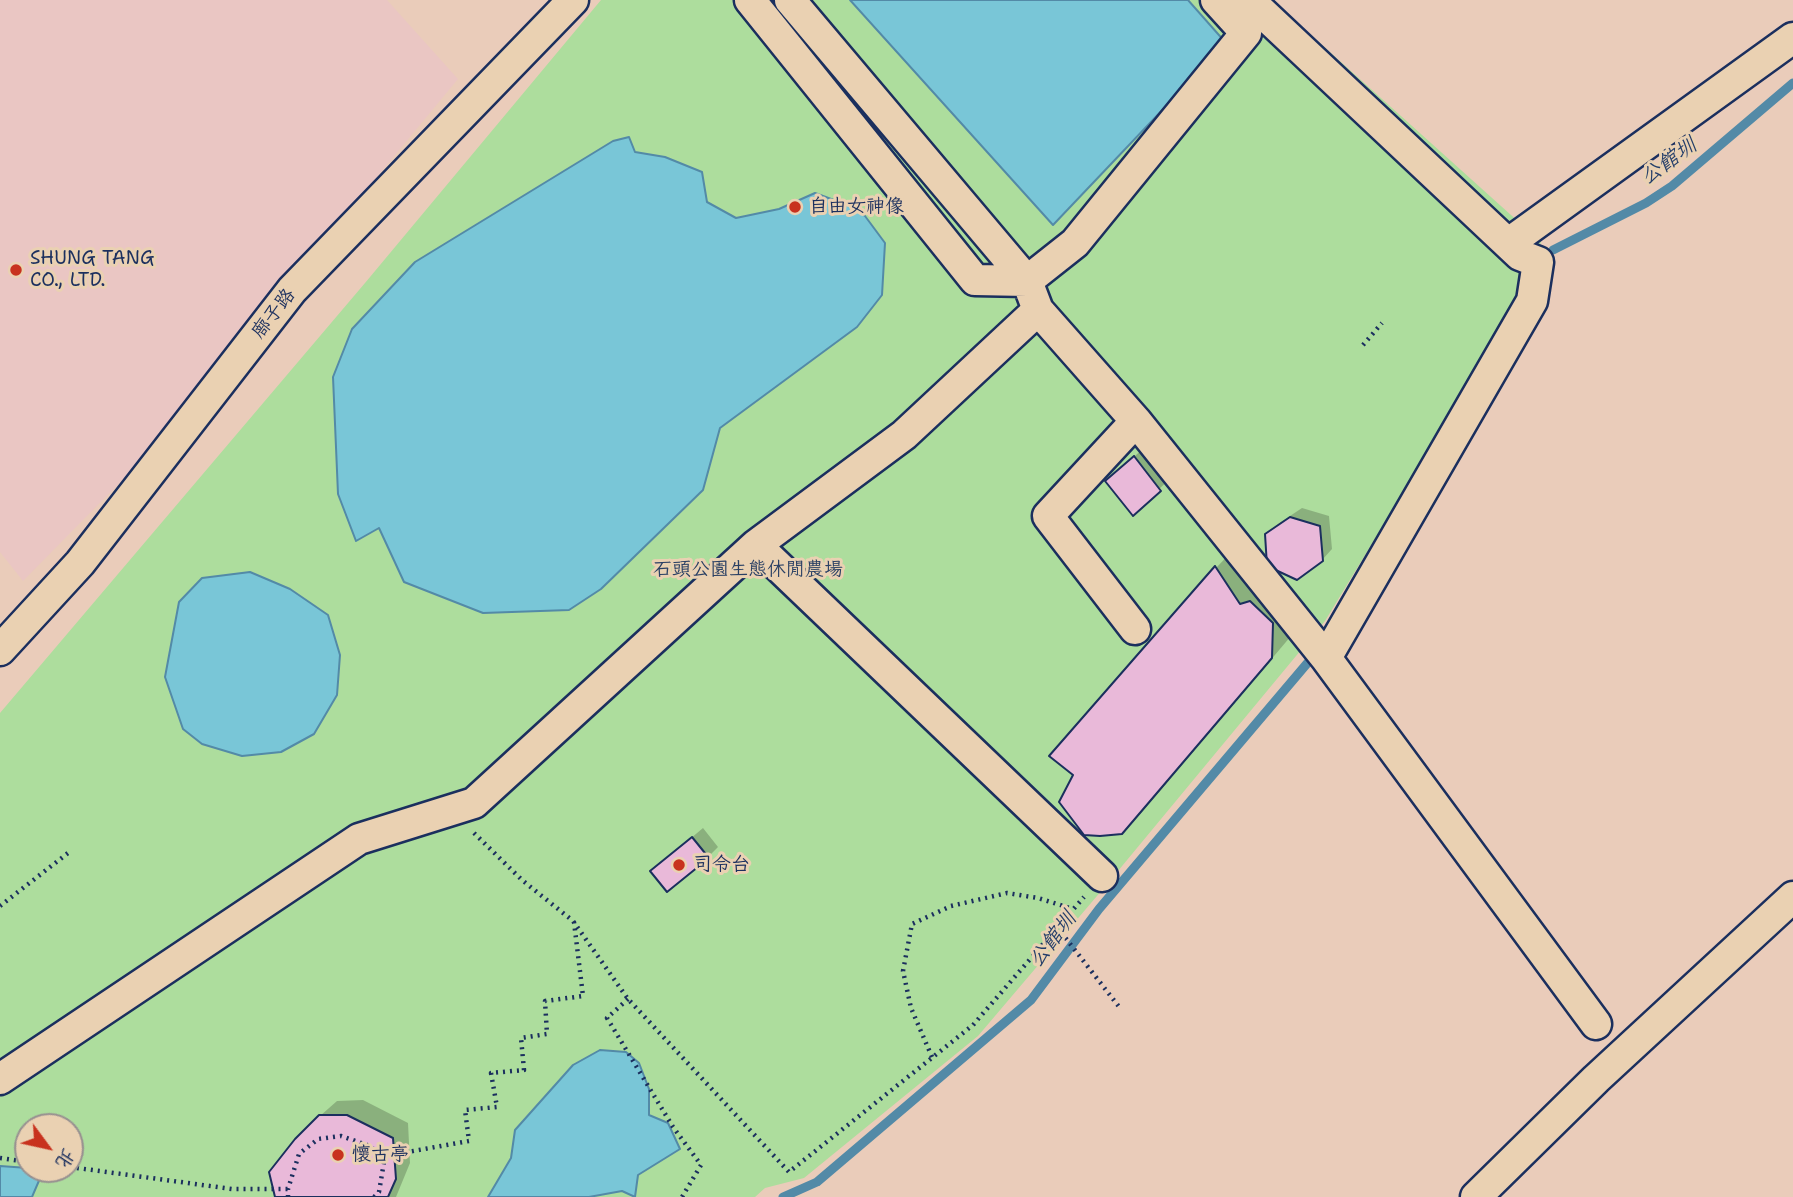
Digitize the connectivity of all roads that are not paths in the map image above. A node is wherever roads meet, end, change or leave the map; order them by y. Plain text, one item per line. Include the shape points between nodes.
1 (573, 0) edge
2 (750, 0) edge
3 (790, 0) edge
4 (1216, 0) edge
5 (1249, 0) edge
6 (1246, 33) junction
7 (1793, 38) edge
8 (1509, 243) junction
9 (1027, 281) junction
10 (1038, 310) junction
11 (1136, 421) junction
12 (756, 545) junction
13 (1135, 629) dead end
14 (0, 650) edge
15 (1326, 658) junction
16 (1102, 876) road end
17 (1793, 897) edge
18 (1596, 1024) dead end
19 (0, 1080) edge
20 (1476, 1197) edge

1 - 14 street, 廍子路 via 292,290 80,563
2 - 9 street via 975,280
3 - 9 street
4 - 6 street
5 - 6 street
5 - 8 street
6 - 9 street via 1075,243
7 - 8 street
8 - 15 street via 1520,255 1538,262 1532,301
9 - 10 street
10 - 11 street
10 - 12 street via 904,435
11 - 13 street via 1048,516
11 - 15 street
12 - 16 street
12 - 19 street via 474,803 359,839
15 - 18 street
17 - 20 street

